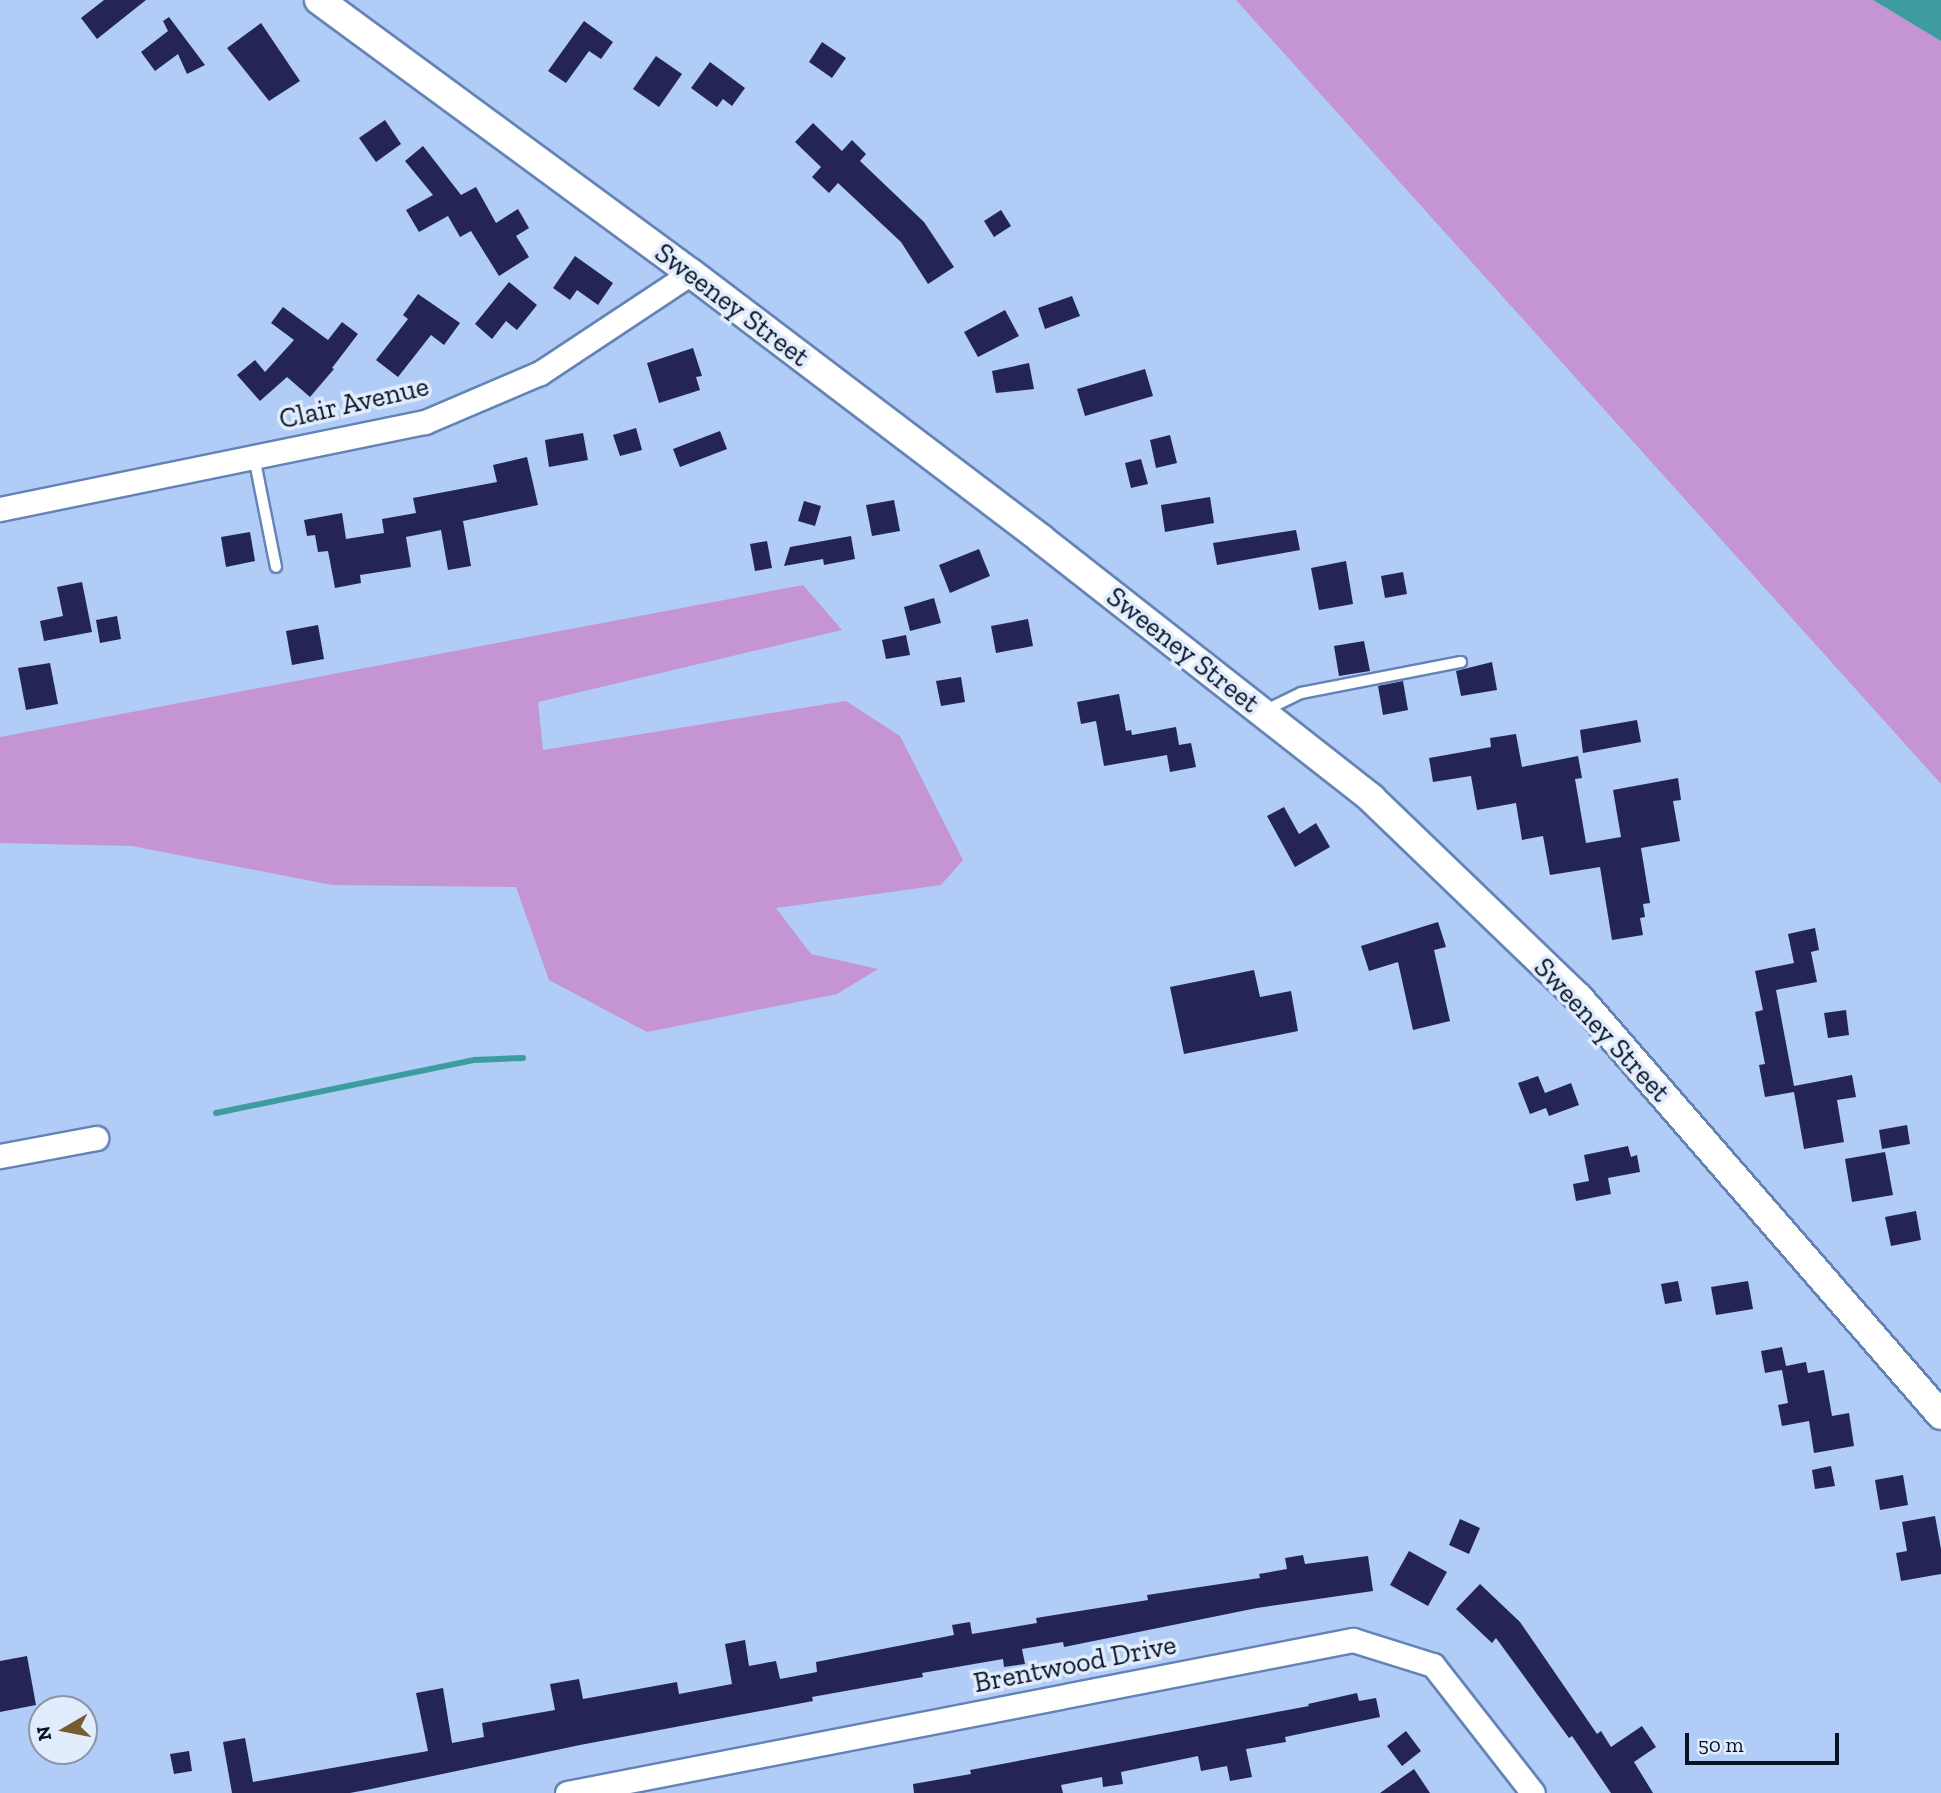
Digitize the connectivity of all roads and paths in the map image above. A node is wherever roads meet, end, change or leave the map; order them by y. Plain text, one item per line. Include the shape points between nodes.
1 (319, 0) edge
2 (691, 273) junction
3 (254, 457) junction
4 (0, 509) edge
5 (276, 568) dead end
6 (1461, 662) dead end
7 (1262, 712) junction
8 (96, 1138) dead end
9 (0, 1156) edge
10 (1941, 1415) edge
11 (1521, 1789) edge
12 (567, 1793) edge

1 - 2 street, Sweeney Street
2 - 3 street, Clair Avenue via 540,373 425,422
2 - 7 street, Sweeney Street
3 - 4 street, Clair Avenue
3 - 5 lane
6 - 7 lane via 1301,693
7 - 10 street, Sweeney Street via 1371,798 1579,999
8 - 9 street
11 - 12 street, Brentwood Drive via 1433,1665 1353,1640

